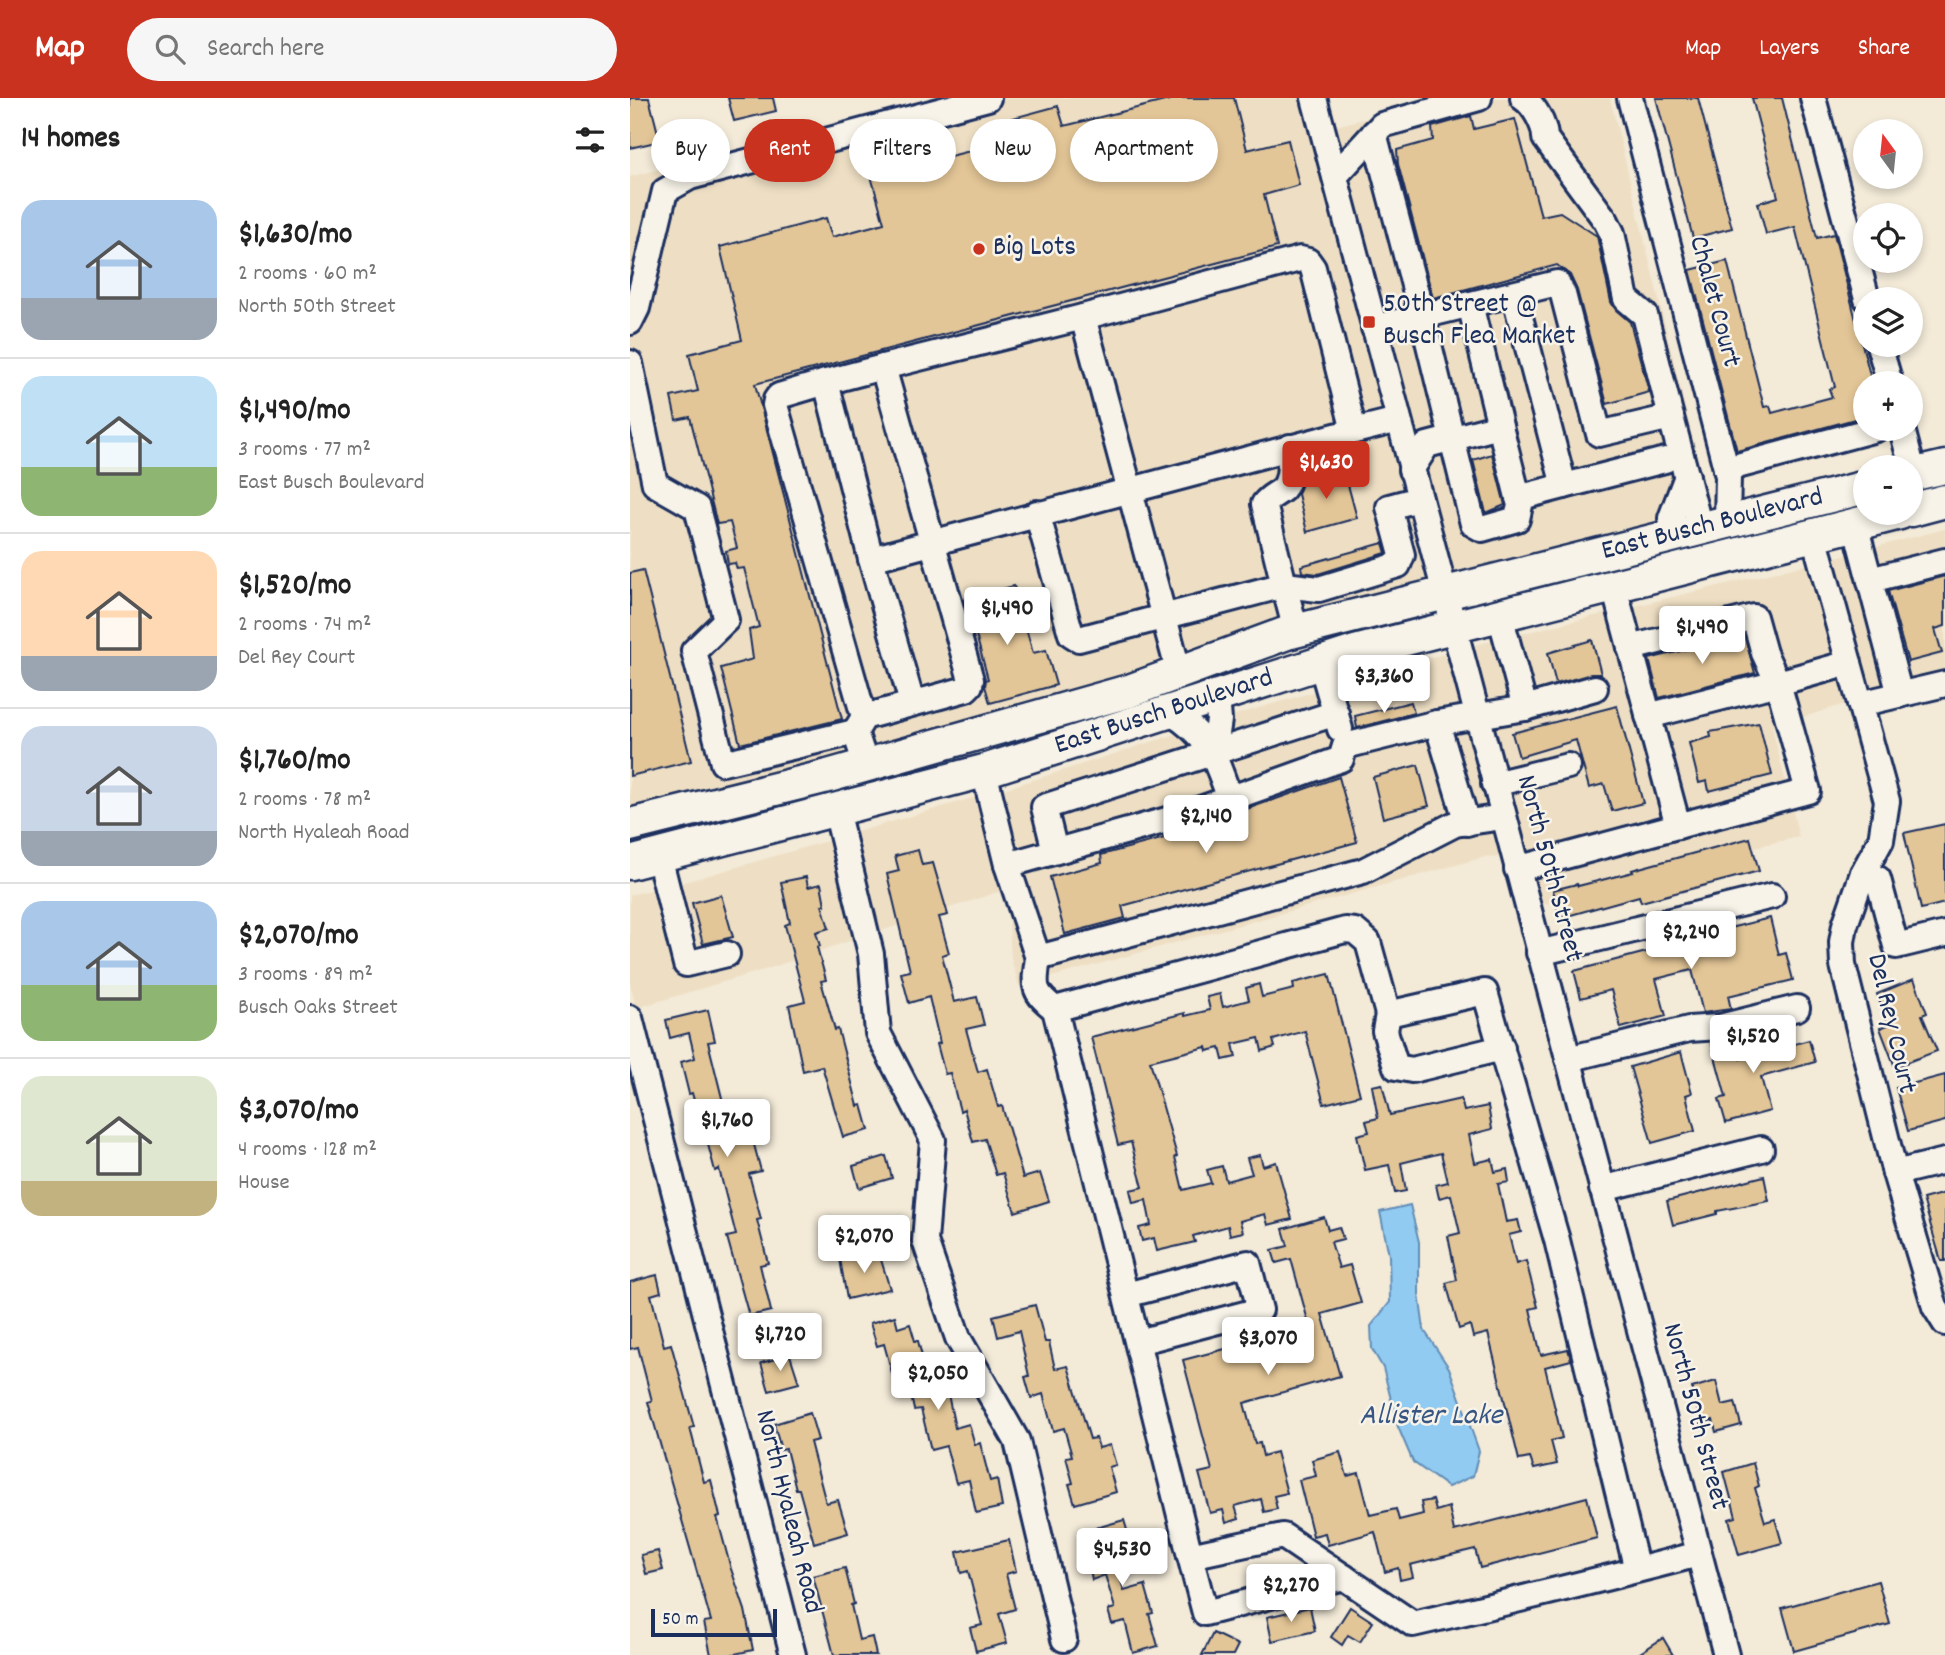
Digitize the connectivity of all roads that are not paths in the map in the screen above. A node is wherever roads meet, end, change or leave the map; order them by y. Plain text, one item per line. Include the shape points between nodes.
1 (988, 98) edge
2 (1314, 98) edge
3 (1479, 98) edge
4 (1523, 98) edge
5 (1630, 98) edge
6 (1813, 98) edge
7 (1374, 133) junction
8 (1335, 176) junction
9 (1864, 287) edge
10 (1514, 293) junction
11 (1470, 304) junction
12 (1422, 316) junction
13 (1083, 317) junction
14 (630, 322) edge
15 (1374, 328) junction
16 (630, 363) edge
17 (883, 367) junction
18 (826, 382) junction
19 (1671, 417) junction
20 (1398, 420) junction
21 (1500, 426) junction
22 (1354, 431) junction
23 (1599, 434) junction
24 (1853, 435) edge
25 (1453, 440) junction
26 (1290, 447) junction
27 (1665, 460) dead end
28 (1945, 467) edge
29 (1726, 469) junction
30 (1411, 470) junction
31 (1923, 472) edge
32 (1610, 474) junction
33 (1564, 486) junction
34 (1130, 489) junction
35 (1853, 490) edge
36 (1518, 498) junction
37 (1419, 499) junction
38 (1945, 501) edge
39 (1923, 507) edge
40 (1037, 513) junction
41 (1853, 525) edge
42 (1856, 525) edge
43 (1701, 528) junction
44 (1814, 536) junction
45 (932, 541) junction
46 (871, 559) junction
47 (1945, 561) edge
48 (1870, 580) junction
49 (1284, 585) junction
50 (1614, 587) junction
51 (1443, 592) junction
52 (1500, 615) junction
53 (1164, 618) junction
54 (1452, 627) junction
55 (1296, 631) junction
56 (1630, 649) junction
57 (1321, 663) junction
58 (1849, 663) junction
59 (1179, 673) junction
60 (1778, 683) junction
61 (1945, 684) edge
62 (1595, 688) dead end
63 (1129, 691) junction
64 (1900, 695) junction
65 (1217, 697) junction
66 (912, 703) junction
67 (1860, 704) junction
68 (1525, 708) junction
69 (1170, 712) junction
70 (1336, 713) junction
71 (1648, 716) junction
72 (1476, 717) junction
73 (1437, 723) junction
74 (860, 724) junction
75 (1345, 746) junction
76 (1214, 753) junction
77 (866, 765) junction
78 (1567, 766) dead end
79 (984, 771) junction
80 (1494, 785) junction
81 (1230, 799) junction
82 (836, 810) junction
83 (1503, 817) junction
84 (1467, 823) junction
85 (630, 825) edge
86 (1678, 826) junction
87 (1055, 850) junction
88 (645, 859) edge
89 (1007, 865) junction
90 (1517, 869) junction
91 (1863, 873) junction
92 (1772, 896) dead end
93 (1945, 934) edge
94 (1539, 953) junction
95 (727, 954) dead end
96 (1038, 958) junction
97 (1797, 1008) dead end
98 (1055, 1009) junction
99 (1388, 1014) junction
100 (630, 1018) edge
101 (1502, 1048) junction
102 (1568, 1059) junction
103 (1760, 1149) dead end
104 (1945, 1161) edge
105 (1895, 1174) junction
106 (1602, 1189) junction
107 (1126, 1295) junction
108 (1945, 1323) edge
109 (1138, 1342) junction
110 (1699, 1554) junction
111 (1190, 1556) junction
112 (1637, 1570) junction
113 (1344, 1577) junction
114 (1064, 1639) dead end
115 (793, 1655) edge
116 (1726, 1655) edge

1 - 14 street via 690,177 665,191
2 - 8 street, North 50th Street
3 - 7 street via 1382,125
4 - 19 street via 1545,129 1545,138 1612,233 1626,299 1645,315
5 - 29 street, Chalet Court
6 - 9 street
7 - 8 street
7 - 12 street
8 - 15 street, North 50th Street
10 - 11 street
10 - 23 street via 1557,283
10 - 33 street
11 - 12 street
11 - 21 street
12 - 15 street
12 - 25 street
13 - 17 street
13 - 22 street via 1300,259 1308,261
13 - 34 street
15 - 20 street, North 50th Street
16 - 74 street via 655,484 697,508 726,620 694,651 723,764
17 - 18 street
17 - 45 street
18 - 46 street
18 - 74 street via 779,396 775,405
19 - 23 street
19 - 43 street
20 - 22 street
20 - 30 street, North 50th Street
21 - 25 street
21 - 36 street
22 - 26 street
23 - 32 street
24 - 29 street
25 - 30 street via 1427,445
25 - 36 street via 1473,524 1482,528 1517,519
26 - 34 street
26 - 49 street via 1284,488 1264,504
27 - 32 street
28 - 31 main road
29 - 43 street, Chalet Court via 1729,483
30 - 37 street, North 50th Street
32 - 33 street
33 - 36 street
34 - 40 street
34 - 53 street
35 - 43 main road, East Busch Boulevard
37 - 49 street via 1389,507 1402,555 1398,565 1319,589
37 - 51 street, North 50th Street
38 - 39 main road
40 - 45 street
40 - 53 street via 1074,638
41 - 44 main road, East Busch Boulevard
42 - 48 street
43 - 51 main road, East Busch Boulevard
44 - 50 main road, East Busch Boulevard
44 - 58 street, Del Rey Court
45 - 46 street
45 - 66 street via 971,680 966,689
46 - 66 street
47 - 48 street
48 - 64 street
49 - 53 street
49 - 55 street
50 - 52 main road, East Busch Boulevard
50 - 56 street
51 - 54 street, North 50th Street
51 - 55 main road, East Busch Boulevard
52 - 54 main road, East Busch Boulevard
52 - 68 street
53 - 59 street
54 - 57 main road, East Busch Boulevard
54 - 72 street, North 50th Street
55 - 59 main road, East Busch Boulevard
56 - 60 street via 1754,617
56 - 71 street
57 - 65 main road, East Busch Boulevard
57 - 70 street
58 - 60 street
58 - 67 street, Del Rey Court
59 - 63 main road, East Busch Boulevard
60 - 71 street
60 - 86 street via 1808,791
61 - 64 street
62 - 68 street
63 - 77 main road, East Busch Boulevard
63 - 79 main road via 1088,719 1009,747
64 - 67 street
65 - 69 main road, East Busch Boulevard
65 - 76 street
66 - 74 street
67 - 91 street, Del Rey Court via 1887,801 1881,840
68 - 72 street
69 - 76 street via 1198,733
69 - 79 main road, East Busch Boulevard
70 - 75 street
70 - 76 street
71 - 86 street
72 - 73 street
72 - 80 street, North 50th Street
73 - 75 street
73 - 84 street
74 - 77 street
75 - 81 street via 1341,759
76 - 81 street
76 - 87 street via 1044,807
77 - 85 main road, East Busch Boulevard
78 - 80 street
79 - 82 main road, East Busch Boulevard
79 - 89 street
80 - 83 street, North 50th Street
81 - 87 street
82 - 88 main road, East Busch Boulevard
82 - 114 street via 871,954 878,1033 933,1140 925,1241 958,1338 1017,1441
83 - 84 street
83 - 90 street, North 50th Street
84 - 96 street via 1455,824 1363,871
86 - 90 street
87 - 89 street
88 - 95 street via 686,964
89 - 96 street
90 - 94 street, North 50th Street
91 - 93 street via 1878,879 1896,946
91 - 105 street, Del Rey Court via 1842,943 1843,965
92 - 94 street
94 - 102 street, North 50th Street
96 - 98 street via 1034,981 1040,998
97 - 102 street
98 - 99 street via 1345,930 1355,931 1368,942
98 - 107 street
99 - 101 street via 1485,992
99 - 101 street via 1385,1031 1396,1067 1412,1070
100 - 115 street, North Hyaleah Road
101 - 112 street via 1557,1240
102 - 106 street, North 50th Street
103 - 106 street
104 - 105 street
105 - 108 street, Del Rey Court via 1935,1307
106 - 110 street, North 50th Street
107 - 109 street
107 - 109 street via 1248,1264 1260,1310
109 - 111 street
110 - 112 street
110 - 116 street, North 50th Street
111 - 113 street via 1283,1536
111 - 113 street via 1205,1613
112 - 113 street via 1413,1624

